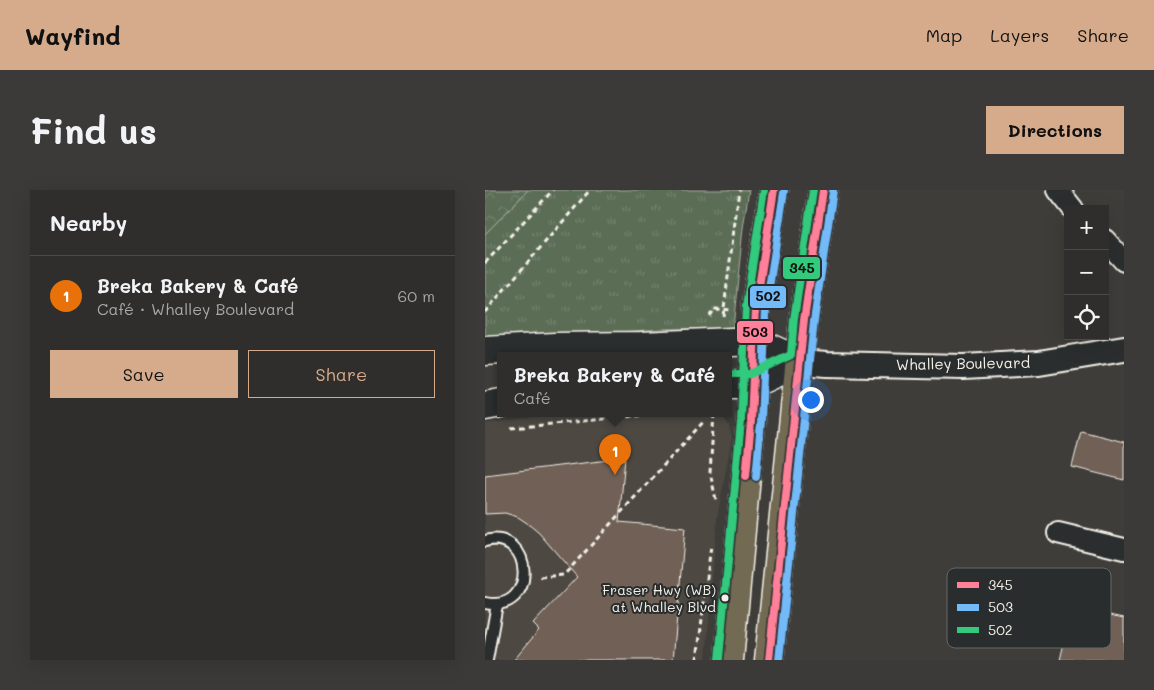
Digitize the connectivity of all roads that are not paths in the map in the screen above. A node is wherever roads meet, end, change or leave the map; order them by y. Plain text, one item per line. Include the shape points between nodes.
1 (774, 190) edge
2 (823, 190) edge
3 (1058, 190) edge
4 (1070, 205) edge
5 (1109, 244) edge
6 (1124, 261) edge
7 (754, 341) junction
8 (1124, 349) edge
9 (485, 352) edge
10 (800, 362) junction
11 (740, 384) edge
12 (485, 406) edge
13 (497, 413) edge
14 (1058, 533) dead end
15 (485, 541) edge
16 (1124, 549) edge
17 (485, 603) edge
18 (497, 604) junction
19 (487, 660) edge
20 (729, 660) edge
21 (769, 660) edge

1 - 7 main road via 756,306
2 - 10 main road
3 - 4 street
5 - 6 street
7 - 9 main road, Whalley Boulevard via 555,346
7 - 10 main road, Whalley Boulevard
7 - 11 main road
8 - 10 street, Whalley Boulevard via 1039,363 963,368
10 - 11 main road, Whalley Boulevard
10 - 21 main road
11 - 20 main road via 751,422
12 - 13 main road
14 - 16 street
15 - 18 lane via 499,540 509,544 517,550 525,568 521,588 515,596
17 - 18 lane
18 - 19 lane

